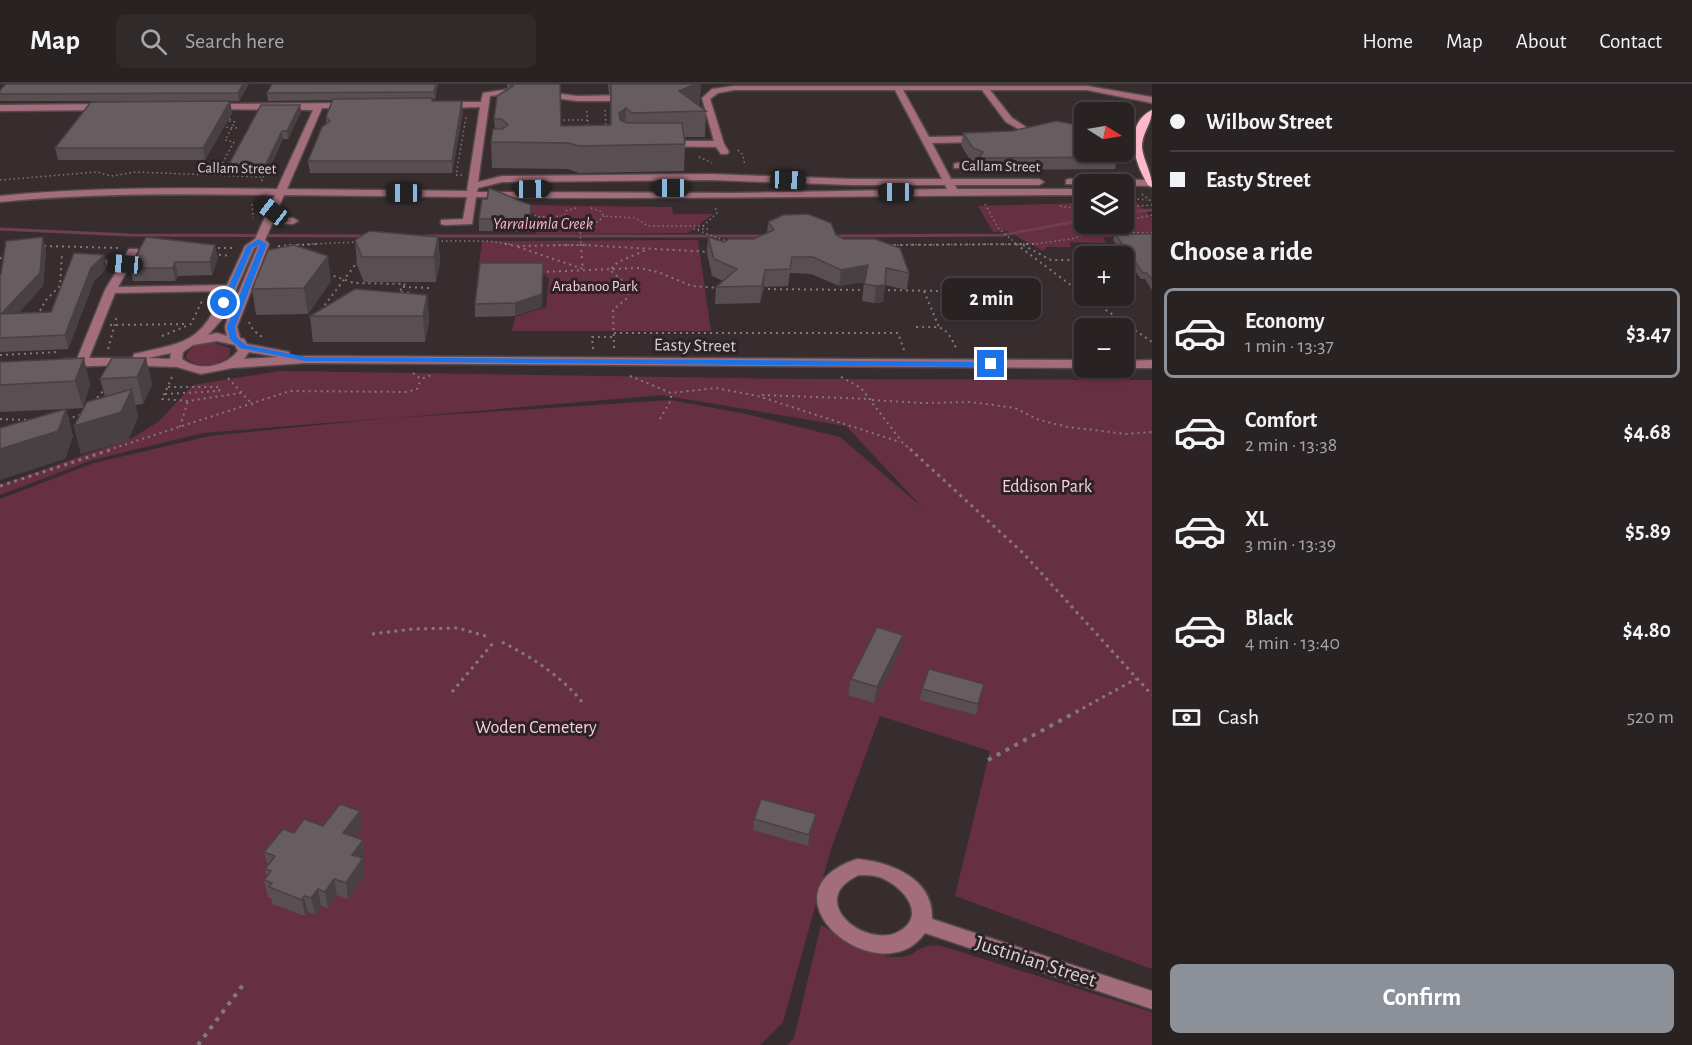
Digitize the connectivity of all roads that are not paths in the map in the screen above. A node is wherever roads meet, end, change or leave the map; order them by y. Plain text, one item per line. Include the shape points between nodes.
1 (706, 86) dead end
2 (1086, 86) edge
3 (898, 88) junction
4 (984, 88) junction
5 (715, 91) junction
6 (642, 98) edge
7 (695, 98) edge
8 (706, 98) junction
9 (1152, 100) edge
10 (364, 105) edge
11 (432, 105) edge
12 (116, 107) edge
13 (200, 107) edge
14 (318, 107) junction
15 (0, 108) edge
16 (483, 108) junction
17 (496, 111) edge
18 (1152, 113) edge
19 (1040, 129) edge
20 (1025, 130) junction
21 (306, 133) junction
22 (319, 133) edge
23 (1005, 137) edge
24 (926, 140) junction
25 (993, 140) edge
26 (659, 144) edge
27 (478, 150) junction
28 (492, 150) edge
29 (974, 165) dead end
30 (957, 166) dead end
31 (947, 181) junction
32 (852, 187) junction
33 (282, 188) junction
34 (1151, 188) edge
35 (0, 190) edge
36 (472, 190) junction
37 (246, 191) junction
38 (1134, 191) edge
39 (954, 192) junction
40 (1074, 192) edge
41 (0, 199) edge
42 (270, 216) junction
43 (293, 221) dead end
44 (445, 222) dead end
45 (261, 237) junction
46 (133, 251) dead end
47 (101, 262) edge
48 (125, 264) junction
49 (230, 288) junction
50 (111, 290) junction
51 (198, 339) junction
52 (238, 343) junction
53 (181, 347) junction
54 (306, 359) junction
55 (120, 361) junction
56 (81, 363) junction
57 (179, 363) junction
58 (46, 364) edge
59 (230, 364) junction
60 (1074, 364) edge
61 (1134, 364) edge
62 (1152, 364) edge
63 (920, 923) junction
64 (1152, 1000) edge

1 - 5 street
2 - 4 street
2 - 9 street
3 - 4 street
3 - 5 street
3 - 24 street
4 - 20 street via 1009,120
5 - 8 street
6 - 16 street via 587,99 510,90 486,95
7 - 8 street
8 - 26 street via 721,148
10 - 14 street
11 - 16 street
12 - 15 street
13 - 14 street
14 - 21 street
16 - 17 street
16 - 27 street
18 - 34 main road via 1140,129 1137,142
19 - 20 street
20 - 23 street
21 - 22 street
21 - 33 street
24 - 25 street
24 - 31 street
27 - 28 street
27 - 36 street
29 - 30 street
31 - 32 street, Callam Street
31 - 34 street, Callam Street
31 - 39 street
32 - 36 street
32 - 36 street via 735,196 505,196
32 - 36 street via 725,178 600,178 502,179
32 - 39 street, Callam Street
33 - 35 street, Callam Street via 141,182
33 - 36 street, Callam Street
33 - 37 street, Callam Street
33 - 42 street
34 - 38 street
36 - 44 street via 468,222
37 - 41 street, Callam Street via 71,192
37 - 42 street
39 - 40 street, Callam Street
42 - 43 street
42 - 45 street
45 - 49 street via 250,246
45 - 52 street via 264,244 231,327
46 - 48 street
47 - 48 street
48 - 50 street
49 - 50 street
49 - 51 street via 218,317
50 - 56 street
51 - 52 street, Easty Street via 217,337
51 - 53 street
52 - 54 street, Easty Street
52 - 59 street via 242,356
53 - 55 street
53 - 57 street via 176,355
54 - 59 street, Easty Street
54 - 60 street, Easty Street
55 - 56 street
55 - 57 street
56 - 58 street
57 - 59 street, Easty Street via 196,369
61 - 62 street
63 - 63 street via 905,939 894,943 854,938 833,921 827,909 829,885 836,876 857,867 888,871 916,893 922,913
63 - 64 street, Justinian Street

